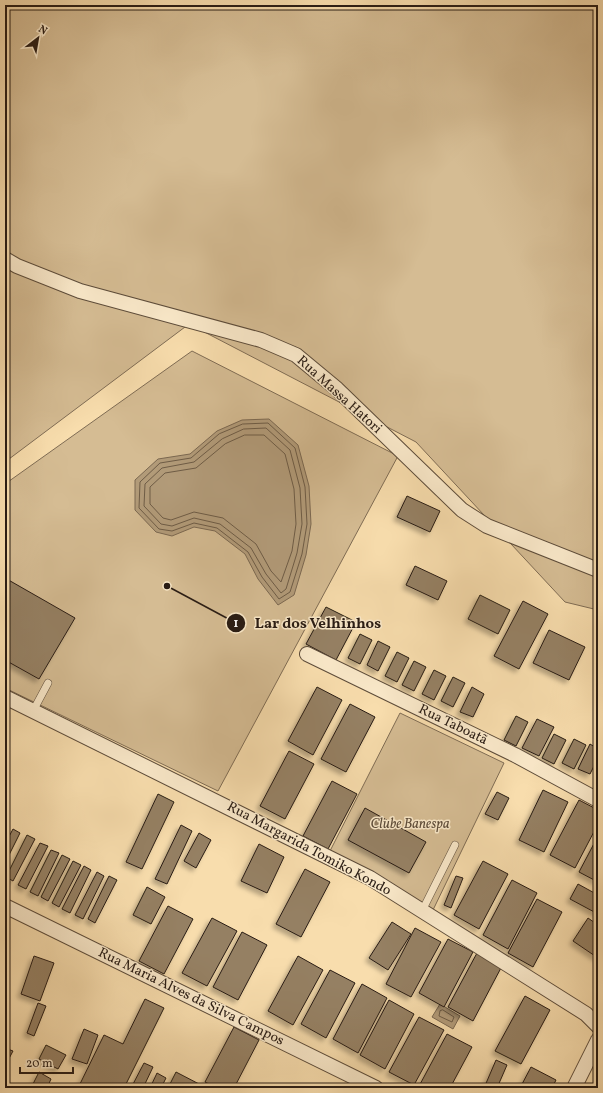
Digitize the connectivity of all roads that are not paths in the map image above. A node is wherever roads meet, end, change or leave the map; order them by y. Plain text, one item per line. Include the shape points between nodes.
1 (5, 259) edge
2 (598, 570) edge
3 (307, 654) dead end
4 (48, 683) dead end
5 (5, 697) edge
6 (33, 711) junction
7 (598, 800) edge
8 (455, 845) dead end
9 (5, 906) edge
10 (422, 911) junction
11 (598, 1026) edge
12 (598, 1040) edge
13 (376, 1088) edge
14 (574, 1088) edge

1 - 2 street, Rua Massa Hatori via 80,290 261,340 296,355 337,389 462,510 487,526
3 - 7 street, Rua Taboatã via 515,755
4 - 6 lane
5 - 6 street, Rua Margarida Tomiko Kondo
6 - 10 street, Rua Margarida Tomiko Kondo via 345,866
8 - 10 lane
9 - 13 street, Rua Maria Alves da Silva Campos
10 - 11 street, Rua Margarida Tomiko Kondo via 586,1014
12 - 14 street

